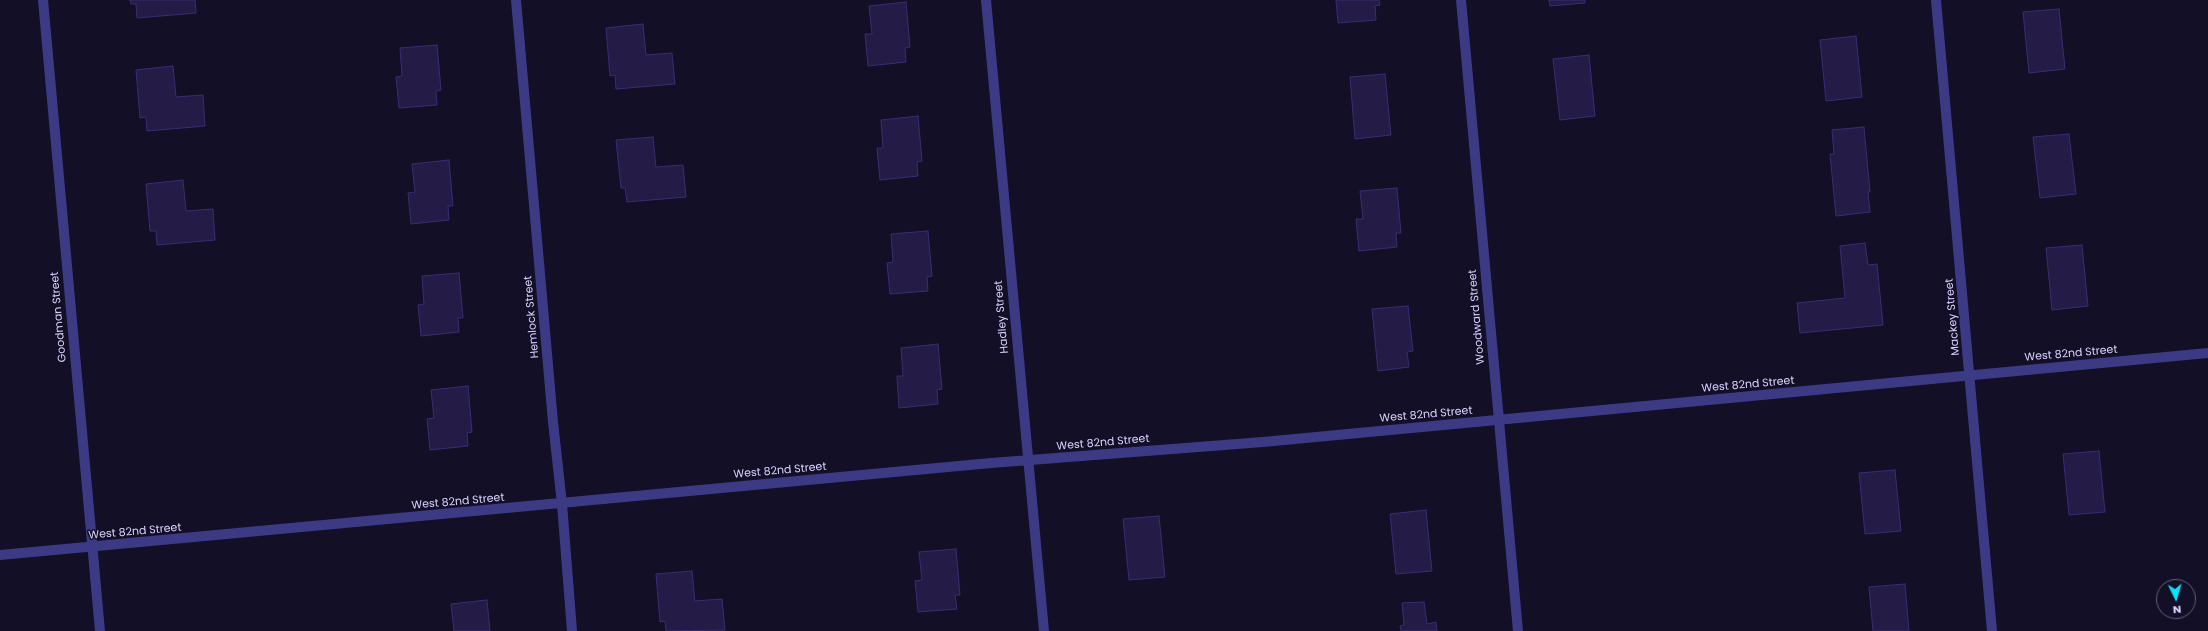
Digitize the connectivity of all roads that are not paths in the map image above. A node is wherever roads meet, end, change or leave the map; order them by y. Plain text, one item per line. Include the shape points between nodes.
1 (43, 0) edge
2 (516, 0) edge
3 (986, 0) edge
4 (1461, 0) edge
5 (1936, 0) edge
6 (2208, 353) edge
7 (1970, 376) junction
8 (1499, 420) junction
9 (1029, 461) junction
10 (562, 504) junction
11 (92, 548) junction
12 (0, 555) edge
13 (100, 631) edge
14 (572, 631) edge
15 (1044, 631) edge
16 (1518, 631) edge
17 (1992, 631) edge

1 - 11 street, Goodman Street
2 - 10 street, Hemlock Street
3 - 9 street, Hadley Street via 1024,430
4 - 8 street, Woodward Street
5 - 7 street, Mackey Street
6 - 7 street, West 82nd Street
7 - 8 street, West 82nd Street
7 - 17 street, Mackey Street
8 - 9 street, West 82nd Street
8 - 16 street, Woodward Street
9 - 10 street, West 82nd Street
9 - 15 street, Hadley Street
10 - 11 street, West 82nd Street
10 - 14 street, Hemlock Street
11 - 12 street, West 82nd Street
11 - 13 street, Goodman Street

